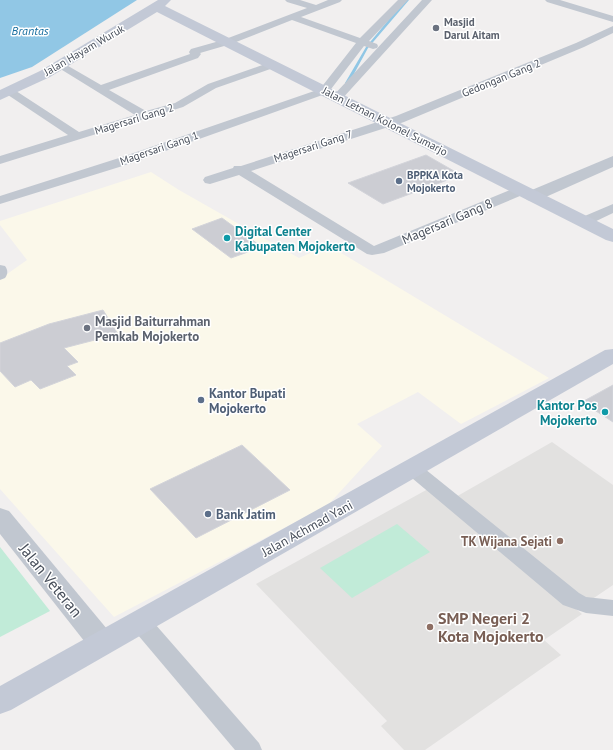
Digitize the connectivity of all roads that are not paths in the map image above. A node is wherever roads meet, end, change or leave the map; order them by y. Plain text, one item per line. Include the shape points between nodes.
1 (290, 0) edge
2 (337, 0) edge
3 (403, 0) edge
4 (427, 0) edge
5 (550, 0) edge
6 (161, 4) edge
7 (316, 8) junction
8 (395, 13) junction
9 (413, 15) junction
10 (292, 17) junction
11 (613, 18) edge
12 (613, 29) edge
13 (227, 42) junction
14 (364, 43) junction
15 (379, 47) junction
16 (59, 66) junction
17 (268, 66) junction
18 (100, 89) junction
19 (4, 94) edge
20 (326, 94) junction
21 (146, 116) junction
22 (387, 122) junction
23 (77, 136) junction
24 (0, 160) edge
25 (613, 161) edge
26 (239, 169) junction
27 (210, 180) dead end
28 (528, 193) junction
29 (0, 200) edge
30 (613, 208) edge
31 (585, 222) junction
32 (613, 236) edge
33 (613, 356) edge
34 (413, 469) junction
35 (0, 517) edge
36 (613, 608) edge
37 (140, 622) junction
38 (102, 644) junction
39 (0, 701) edge
40 (250, 750) edge

1 - 7 street
2 - 7 street
3 - 8 street
4 - 9 street
5 - 11 street
6 - 13 main road, Jalan Letnan Kolonel Sumarjo
6 - 16 main road, Jalan Hayam Wuruk
7 - 10 street
8 - 9 street
8 - 14 street
9 - 15 street
10 - 13 street
10 - 14 street
12 - 22 street, Gedongan Gang 2 via 573,48 400,119
13 - 17 main road, Jalan Letnan Kolonel Sumarjo
13 - 18 street via 195,51 194,56
14 - 15 street
14 - 20 street
15 - 20 street
16 - 18 street
16 - 19 main road, Jalan Hayam Wuruk
17 - 20 main road, Jalan Letnan Kolonel Sumarjo
17 - 21 street, Magersari Gang 2 via 212,86 184,103
18 - 21 street
19 - 23 street
20 - 22 main road, Jalan Letnan Kolonel Sumarjo
20 - 29 street, Magersari Gang 1
21 - 23 street, Magersari Gang 2
22 - 26 street, Magersari Gang 7
22 - 28 main road, Jalan Letnan Kolonel Sumarjo
23 - 24 street, Magersari Gang 2
25 - 28 street
26 - 27 street, Magersari Gang 7
26 - 28 street, Magersari Gang 8 via 372,251
28 - 31 main road, Jalan Letnan Kolonel Sumarjo
30 - 31 street
31 - 32 main road, Jalan Letnan Kolonel Sumarjo
33 - 34 main road, Jalan Achmad Yani
34 - 36 street via 571,599 580,605
34 - 37 main road, Jalan Achmad Yani
35 - 38 street, Jalan Veteran
37 - 38 main road, Jalan Achmad Yani
37 - 40 street
38 - 39 main road, Jalan Achmad Yani

